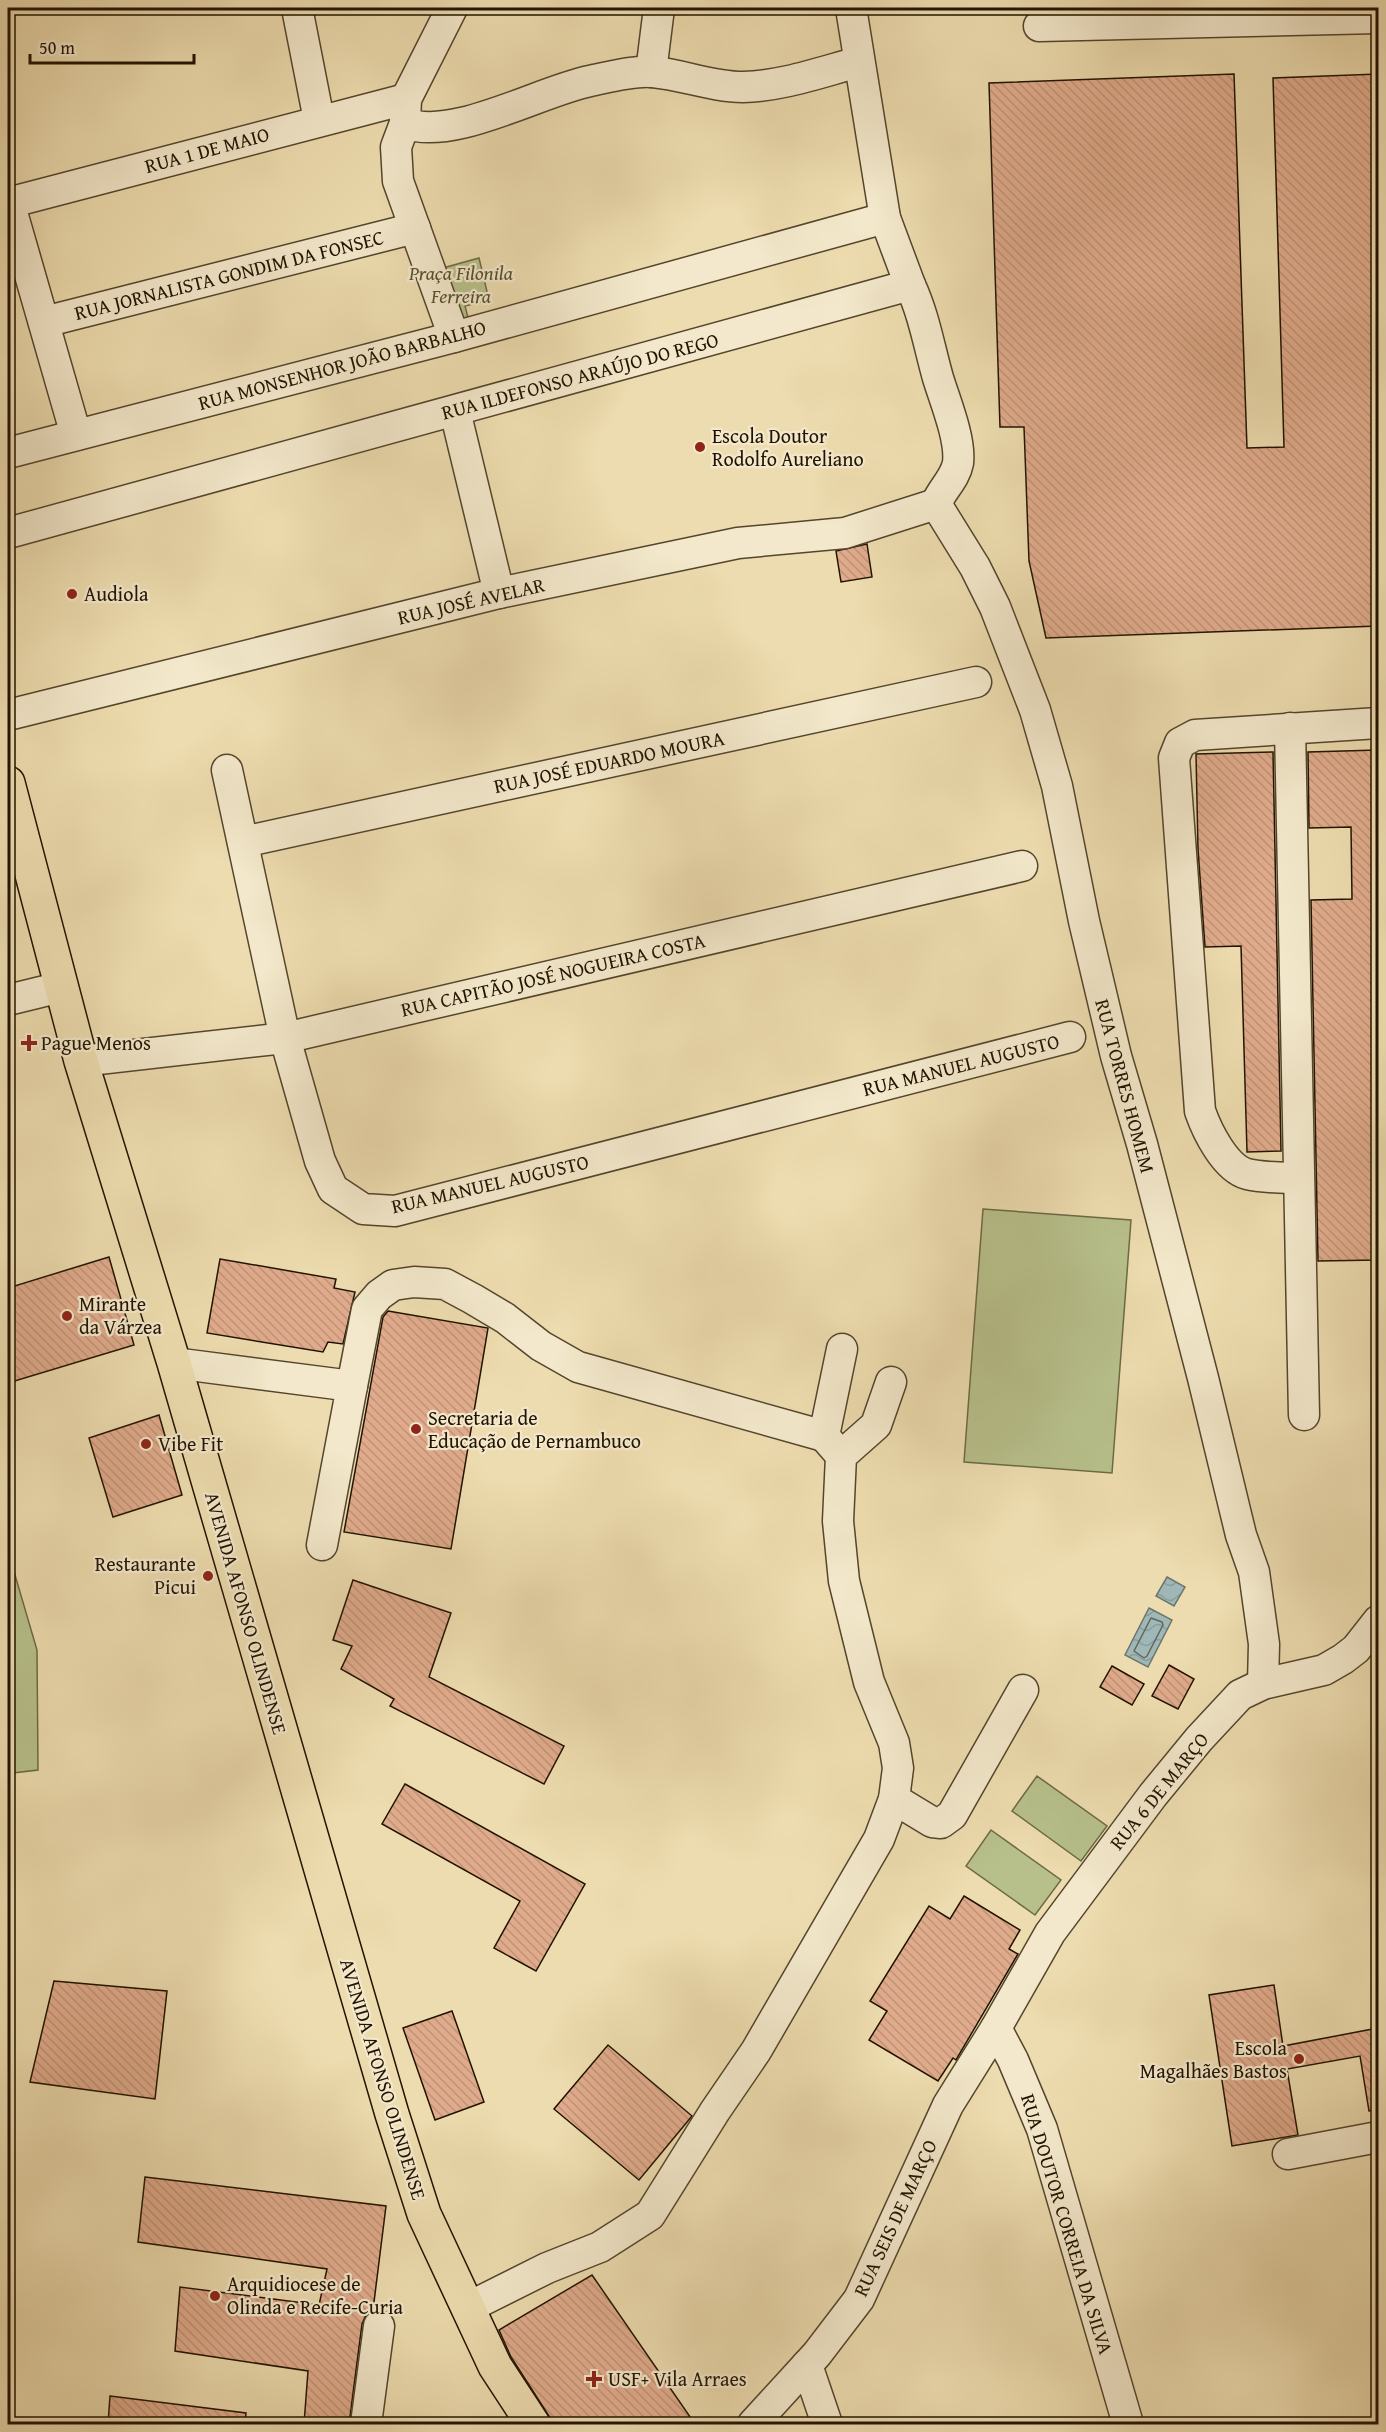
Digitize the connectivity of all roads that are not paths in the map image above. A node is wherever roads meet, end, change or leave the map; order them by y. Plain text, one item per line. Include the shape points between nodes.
1 (297, 8) edge
2 (452, 8) edge
3 (659, 8) edge
4 (851, 8) edge
5 (1378, 18) edge
6 (1039, 26) dead end
7 (857, 51) junction
8 (651, 72) junction
9 (406, 111) junction
10 (320, 120) junction
11 (8, 203) edge
12 (885, 218) junction
13 (415, 228) junction
14 (910, 285) junction
15 (44, 321) junction
16 (454, 337) junction
17 (454, 411) junction
18 (76, 435) junction
19 (8, 453) edge
20 (936, 504) junction
21 (8, 533) edge
22 (499, 593) junction
23 (976, 682) dead end
24 (8, 715) edge
25 (1378, 723) edge
26 (1290, 728) junction
27 (227, 770) dead end
28 (8, 783) edge
29 (243, 842) junction
30 (1022, 866) dead end
31 (61, 987) junction
32 (8, 1000) edge
33 (1070, 1036) dead end
34 (285, 1038) junction
35 (81, 1062) junction
36 (1299, 1179) junction
37 (842, 1348) dead end
38 (174, 1363) junction
39 (891, 1382) dead end
40 (352, 1386) junction
41 (1304, 1415) dead end
42 (832, 1446) junction
43 (322, 1545) dead end
44 (1378, 1621) edge
45 (1263, 1684) junction
46 (1023, 1690) dead end
47 (894, 1799) junction
48 (996, 2028) junction
49 (1378, 2137) edge
50 (1288, 2154) dead end
51 (467, 2308) junction
52 (379, 2326) dead end
53 (807, 2365) junction
54 (366, 2424) edge
55 (533, 2424) edge
56 (753, 2424) edge
57 (827, 2424) edge
58 (1128, 2424) edge

1 - 10 street
2 - 9 street
3 - 8 street
4 - 7 street
5 - 6 street
7 - 8 street, RUA 1 DE MAIO via 782,83 744,87
7 - 12 street
8 - 9 street, RUA 1 DE MAIO via 589,81 459,123 417,128
9 - 10 street, RUA 1 DE MAIO
9 - 13 street via 395,163
10 - 11 street, RUA 1 DE MAIO
11 - 15 street
12 - 14 street
12 - 16 street, RUA MONSENHOR JOÃO BARBALHO
13 - 15 street, RUA JORNALISTA GONDIM DA FONSEC
13 - 16 street
14 - 17 street, RUA ILDEFONSO ARAÚJO DO REGO
14 - 20 street via 928,333 956,440 956,472
15 - 18 street
16 - 18 street, RUA MONSENHOR JOÃO BARBALHO
17 - 21 street, RUA ILDEFONSO ARAÚJO DO REGO
17 - 22 street
18 - 19 street, RUA MONSENHOR JOÃO BARBALHO
20 - 22 street, RUA JOSÉ AVELAR via 845,533 738,543
20 - 45 street, RUA TORRES HOMEM via 995,607 1032,701 1057,786 1110,1035 1254,1572 1264,1644
22 - 24 street, RUA JOSÉ AVELAR
23 - 29 street, RUA JOSÉ EDUARDO MOURA
25 - 26 street
26 - 36 street
26 - 36 street via 1196,735 1180,743 1174,758 1200,1111 1209,1136 1245,1174
27 - 29 street, RUA MANUEL AUGUSTO
28 - 31 main road, AVENIDA AFONSO OLINDENSE
29 - 34 street, RUA MANUEL AUGUSTO
30 - 34 street, RUA CAPITÃO JOSÉ NOGUEIRA COSTA
31 - 32 street
31 - 35 main road, AVENIDA AFONSO OLINDENSE
33 - 34 street, RUA MANUEL AUGUSTO via 396,1211 363,1209 333,1189 320,1161
34 - 35 street, RUA CAPITÃO JOSÉ NOGUEIRA COSTA
35 - 38 main road, AVENIDA AFONSO OLINDENSE
36 - 41 street
37 - 42 street
38 - 40 street
38 - 51 main road, AVENIDA AFONSO OLINDENSE via 392,2114 424,2214
39 - 42 street via 876,1425
40 - 42 street via 367,1309 379,1295 393,1286 414,1282 445,1284 578,1367
40 - 43 street
42 - 47 street via 844,1581 869,1682 894,1743 898,1768
44 - 45 street, RUA 6 DE MARÇO via 1356,1648 1324,1670
45 - 48 street, RUA 6 DE MARÇO via 1240,1695 1224,1710 1153,1795 1050,1933
46 - 47 street via 952,1815 941,1823 933,1822
47 - 51 street via 879,1839 756,2051 650,2215 600,2247 547,2268
48 - 53 street, RUA SEIS DE MARÇO via 948,2105 859,2298
48 - 58 street, RUA DOUTOR CORREIA DA SILVA via 1042,2129
49 - 50 street
51 - 55 main road, AVENIDA AFONSO OLINDENSE via 495,2366
52 - 54 street
53 - 56 street, RUA SEIS DE MARÇO
53 - 57 street

